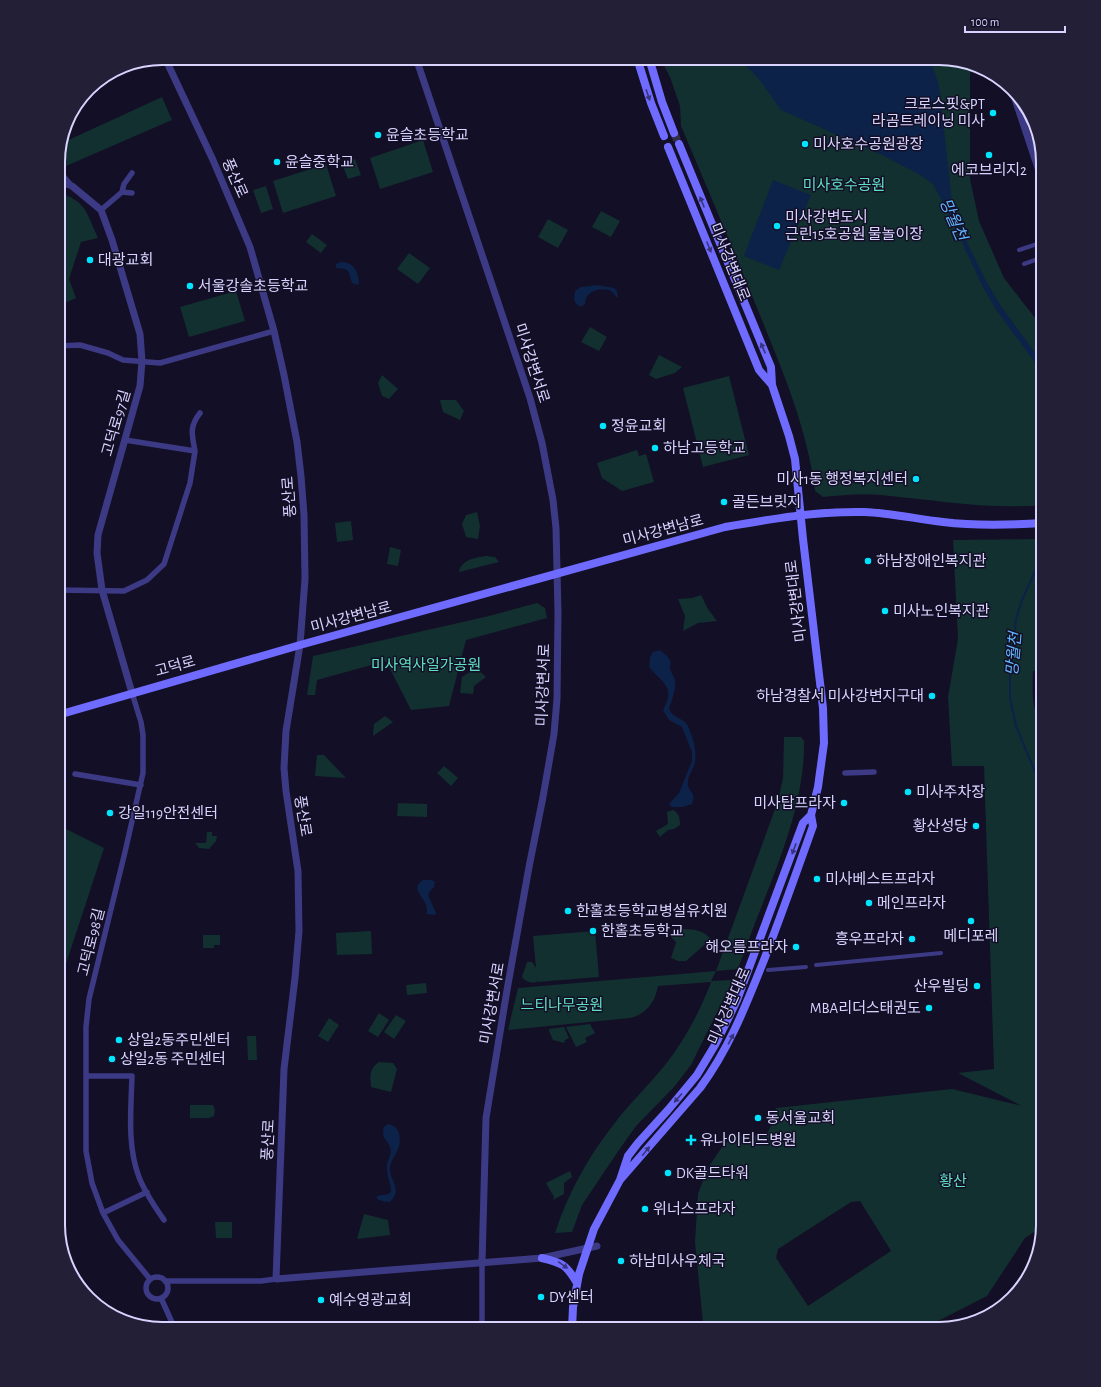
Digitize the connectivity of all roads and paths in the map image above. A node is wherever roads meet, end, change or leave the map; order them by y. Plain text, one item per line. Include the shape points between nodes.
1 (168, 65) edge
2 (418, 65) edge
3 (639, 65) edge
4 (651, 65) edge
5 (1017, 104) edge
6 (674, 133) tunnel mouth
7 (664, 136) tunnel mouth
8 (678, 144) tunnel mouth
9 (668, 146) dead end
10 (1036, 162) edge
11 (132, 173) dead end
12 (65, 178) edge
13 (65, 184) edge
14 (65, 186) edge
15 (72, 186) junction
16 (122, 192) junction
17 (132, 193) dead end
18 (101, 210) junction
19 (1036, 244) edge
20 (1019, 250) dead end
21 (1036, 260) edge
22 (1024, 264) dead end
23 (274, 331) junction
24 (65, 346) edge
25 (142, 361) junction
26 (772, 385) junction
27 (200, 413) dead end
28 (125, 440) junction
29 (195, 451) junction
30 (800, 516) junction
31 (1036, 523) edge
32 (556, 574) junction
33 (65, 590) edge
34 (102, 590) junction
35 (300, 645) junction
36 (132, 694) junction
37 (65, 712) edge
38 (874, 772) dead end
39 (845, 773) dead end
40 (76, 774) dead end
41 (141, 785) junction
42 (941, 954) dead end
43 (816, 965) dead end
44 (806, 967) dead end
45 (768, 970) dead end
46 (86, 1076) junction
47 (146, 1192) junction
48 (103, 1213) junction
49 (164, 1220) dead end
50 (597, 1246) dead end
51 (587, 1249) junction
52 (542, 1258) junction
53 (482, 1262) junction
54 (150, 1279) junction
55 (276, 1279) junction
56 (165, 1280) junction
57 (577, 1283) junction
58 (161, 1298) junction
59 (172, 1322) edge
60 (482, 1322) edge
61 (572, 1322) edge

1 - 23 street, 풍산로 via 250,247
2 - 32 street, 미사강변서로 via 530,398 553,500
3 -> 7 main road
4 - 6 main road
5 - 10 street
26 -> 8 main road, 미사강변대로 via 771,367
9 -> 26 main road, 미사강변대로 via 759,370
11 - 16 street
12 - 15 street
13 - 15 street
14 - 15 street
15 - 18 street
16 - 17 street
16 - 18 street
18 - 25 street, 고덕로97길 via 140,334
19 - 20 street
21 - 22 street
23 - 25 street via 160,363
23 - 35 street, 풍산로 via 292,413 301,476 305,579
24 - 25 street via 80,345 123,360
25 - 28 street, 고덕로97길 via 140,386
26 - 30 main road, 미사강변대로 via 795,459
27 - 29 street via 194,421 192,434
28 - 29 street
28 - 34 street, 고덕로97길 via 98,535 96,553
29 - 34 street via 190,483 164,564 147,580 124,591
30 - 31 main road, 미사강변남로 via 865,512 943,522
30 - 32 main road, 미사강변남로 via 725,527
30 - 51 main road, 미사강변대로 via 824,728 818,788 812,815 803,823 737,1000 715,1045 692,1081 628,1156 620,1180 594,1229
32 - 35 main road, 미사강변남로
32 - 53 street, 미사강변서로 via 556,715 486,1118
33 - 34 street
34 - 36 street, 고덕로97길
35 - 36 main road, 고덕로
35 - 55 street, 풍산로 via 284,749 286,791 298,871 299,918 296,978 284,1069
36 - 37 main road, 고덕로
36 - 41 street, 고덕로98길 via 143,735
38 - 39 street
40 - 41 street
41 - 46 street, 고덕로98길 via 89,999
42 - 43 street
44 - 45 street
46 - 47 street via 132,1076 132,1148 139,1178
46 - 48 street, 고덕로98길 via 86,1151 92,1183
47 - 48 street
47 - 49 street
48 - 54 street, 고덕로98길 via 118,1240
50 - 51 street
51 - 52 street
51 - 57 main road, 미사강변대로
52 - 53 street
52 -> 57 main road via 564,1264
53 - 55 street
53 - 60 street, 미사강변서로
54 - 56 street via 159,1277
54 - 58 street via 146,1286 147,1293 155,1298
55 - 56 street
56 - 58 street via 168,1290
57 - 61 main road, 미사강변대로
58 - 59 street

